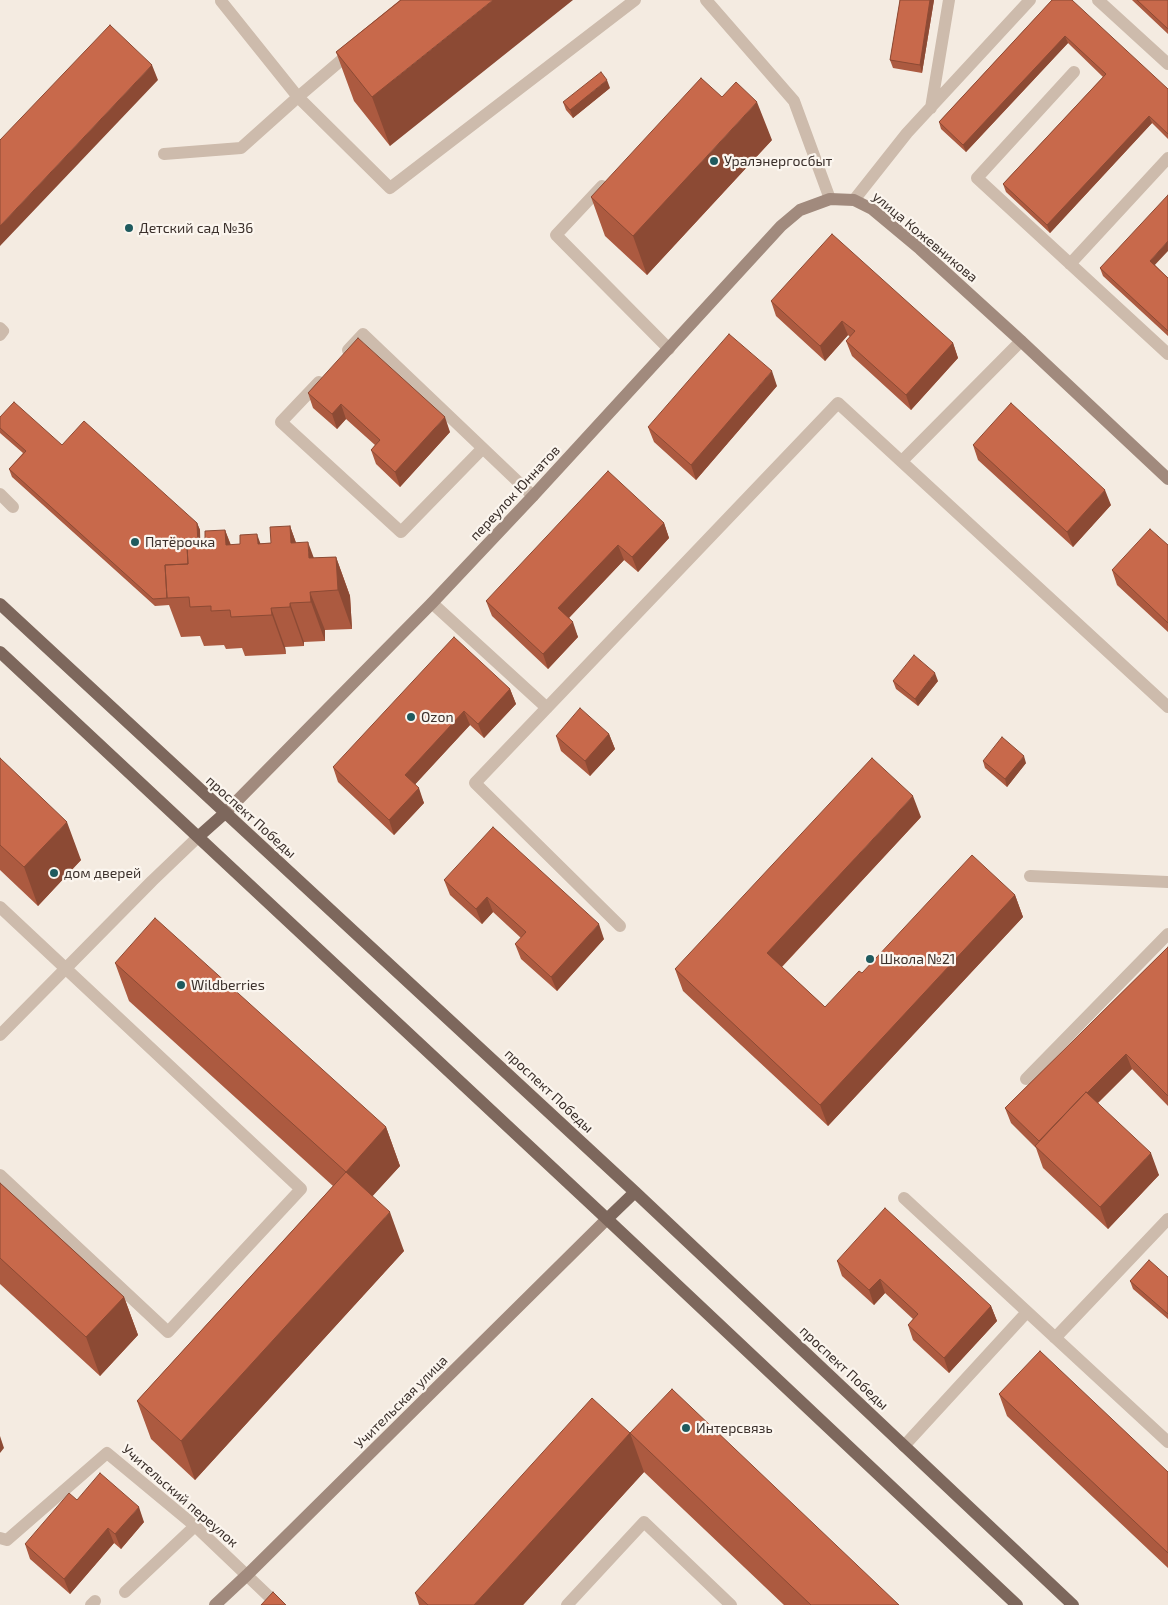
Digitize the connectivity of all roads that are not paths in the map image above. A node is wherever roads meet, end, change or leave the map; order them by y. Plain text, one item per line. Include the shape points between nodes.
1 (635, 0) edge
2 (706, 0) edge
3 (949, 0) edge
4 (1030, 0) edge
5 (1098, 0) edge
6 (221, 1) dead end
7 (363, 42) edge
8 (1168, 64) edge
9 (1074, 72) dead end
10 (298, 97) junction
11 (931, 108) junction
12 (164, 154) dead end
13 (1168, 158) edge
14 (609, 179) edge
15 (830, 199) junction
16 (854, 200) junction
17 (1070, 264) junction
18 (0, 328) edge
19 (0, 335) edge
20 (1021, 341) junction
21 (669, 349) junction
22 (1168, 354) edge
23 (338, 361) edge
24 (325, 375) edge
25 (482, 449) junction
26 (902, 461) junction
27 (1168, 478) edge
28 (0, 494) edge
29 (533, 496) junction
30 (13, 507) dead end
31 (432, 603) junction
32 (0, 604) edge
33 (0, 652) edge
34 (1168, 707) edge
35 (547, 708) junction
36 (225, 813) junction
37 (198, 837) junction
38 (1030, 876) dead end
39 (1168, 882) edge
40 (0, 907) edge
41 (620, 926) dead end
42 (1168, 934) edge
43 (66, 968) junction
44 (0, 1035) edge
45 (1026, 1079) dead end
46 (0, 1175) edge
47 (635, 1192) junction
48 (904, 1198) dead end
49 (607, 1219) junction
50 (1168, 1219) edge
51 (1027, 1312) junction
52 (1055, 1338) junction
53 (1168, 1442) edge
54 (904, 1446) junction
55 (195, 1526) junction
56 (0, 1538) edge
57 (247, 1575) junction
58 (126, 1592) dead end
59 (215, 1605) edge
60 (278, 1605) edge
61 (567, 1605) edge
62 (731, 1605) edge
63 (1018, 1605) edge
64 (1072, 1605) edge

1 - 10 street via 390,188
2 - 15 street via 794,100
3 - 11 street
4 - 11 street
5 - 8 street
6 - 10 street
7 - 10 street
9 - 17 street via 977,178
10 - 12 street via 241,148
11 - 16 street
13 - 17 street
14 - 21 street via 556,235
15 - 16 street, улица Кожевникова
15 - 21 street, переулок Юннатов via 800,210 781,226
16 - 20 street, улица Кожевникова via 872,209 913,243
17 - 22 street
18 - 19 street via 4,331
20 - 26 street
20 - 27 street, улица Кожевникова
21 - 29 street, переулок Юннатов
23 - 25 street via 363,334
24 - 25 street via 281,422 401,532
25 - 29 street
26 - 34 street
26 - 35 street via 838,403
28 - 30 street
29 - 31 street, переулок Юннатов
31 - 35 street
31 - 36 street, переулок Юннатов
32 - 36 main road, проспект Победы
33 - 37 main road
35 - 41 street via 475,783
36 - 37 main road
36 - 47 main road, проспект Победы
37 - 43 street
37 - 49 main road
38 - 39 street
40 - 43 street
42 - 45 street
43 - 44 street
43 - 46 street via 301,1189 168,1332
47 - 49 main road
47 - 54 main road, проспект Победы
48 - 51 street
49 - 57 street, Учительская улица
49 - 63 main road
50 - 52 street
51 - 52 street
51 - 54 street
52 - 53 street
54 - 64 main road, проспект Победы
55 - 56 street, Учительский переулок via 107,1453 7,1540
55 - 57 street, Учительский переулок
55 - 58 street
57 - 59 street, Учительская улица
57 - 60 street, Учительский переулок
61 - 62 street via 644,1522

